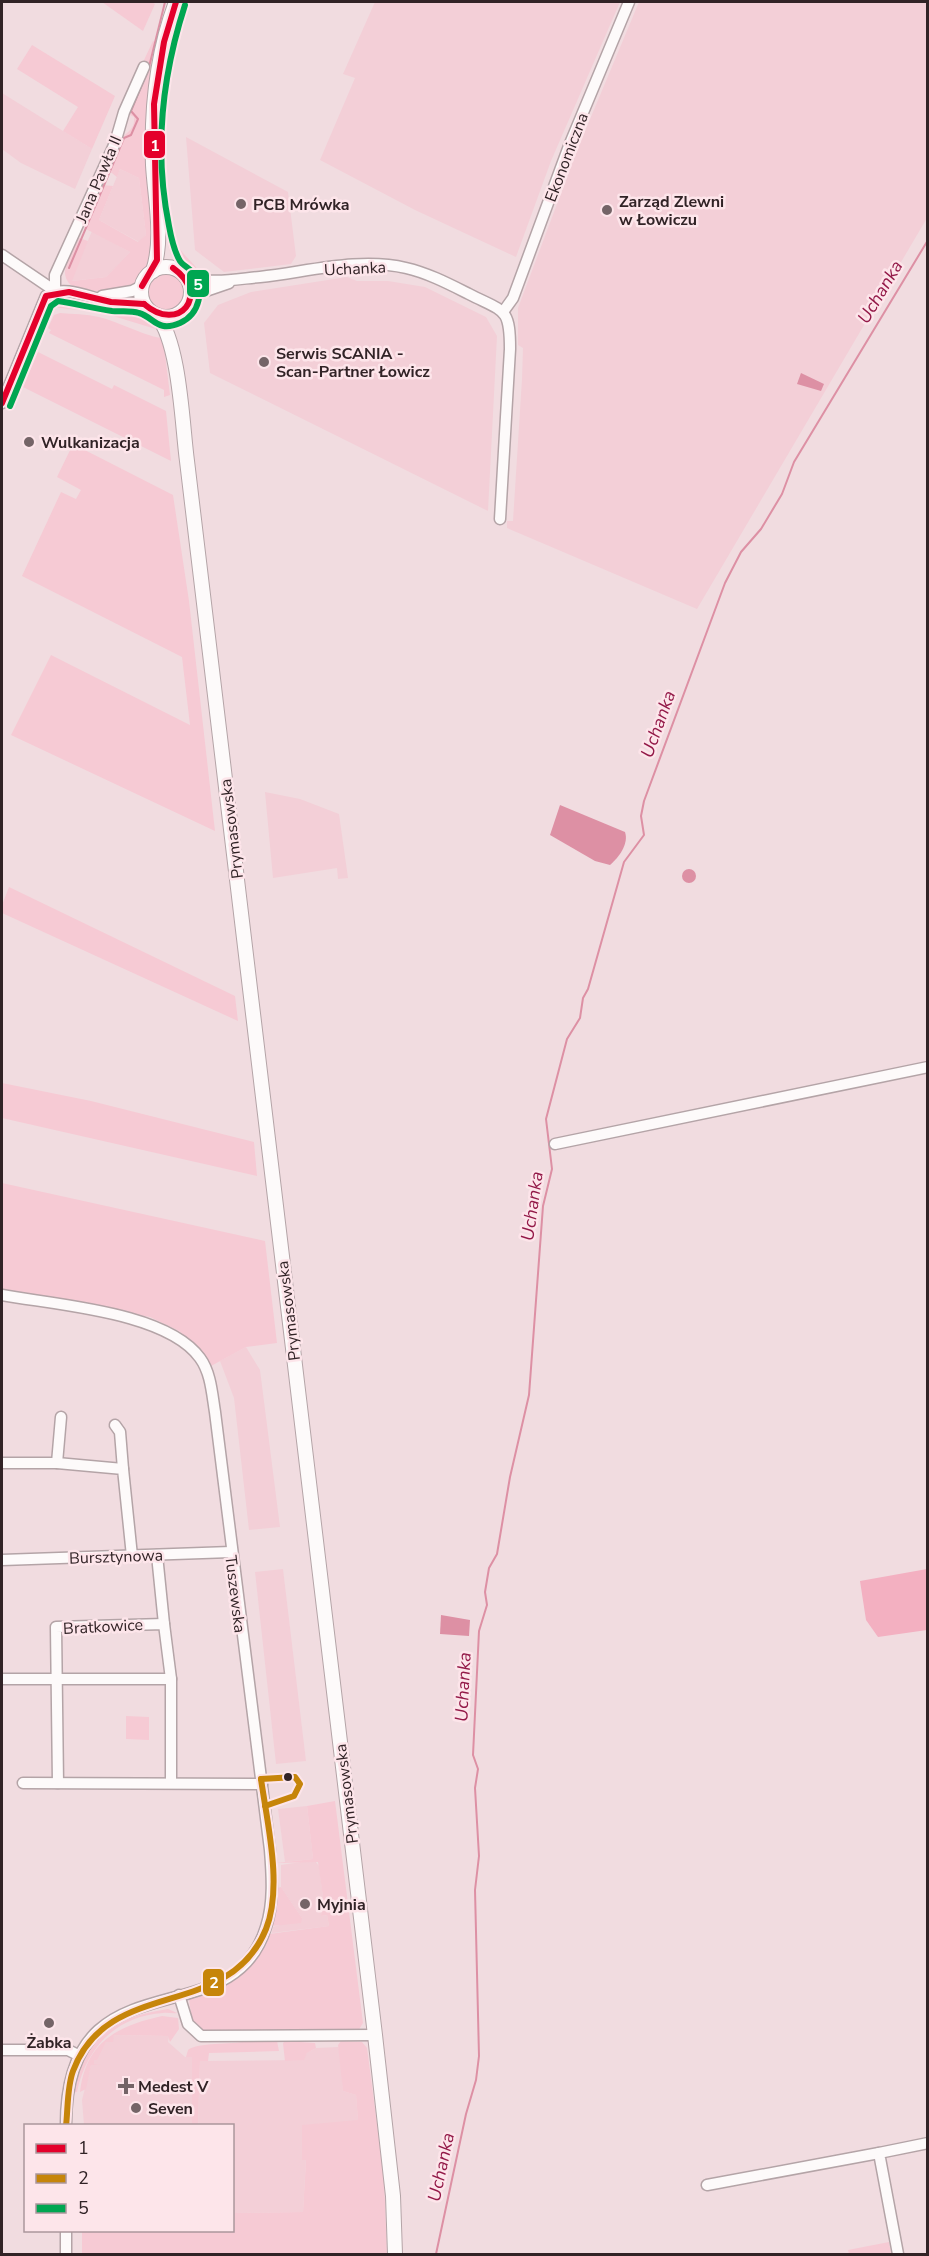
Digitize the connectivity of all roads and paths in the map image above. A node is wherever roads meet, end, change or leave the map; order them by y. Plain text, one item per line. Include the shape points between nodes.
1 (176, 2) edge
2 (629, 2) edge
3 (144, 67) dead end
4 (157, 211) junction
5 (2, 255) edge
6 (173, 268) junction
7 (153, 271) junction
8 (187, 278) junction
9 (240, 279) junction
10 (142, 286) junction
11 (55, 291) junction
12 (191, 296) junction
13 (93, 297) junction
14 (144, 304) junction
15 (182, 312) junction
16 (503, 312) junction
17 (158, 315) junction
18 (176, 368) junction
19 (2, 403) edge
20 (500, 519) dead end
21 (927, 1067) edge
22 (555, 1144) dead end
23 (2, 1295) edge
24 (61, 1417) dead end
25 (115, 1425) dead end
26 (2, 1463) edge
27 (57, 1463) junction
28 (123, 1468) junction
29 (231, 1552) junction
30 (132, 1557) junction
31 (157, 1559) junction
32 (2, 1560) edge
33 (164, 1624) junction
34 (57, 1678) junction
35 (2, 1679) edge
36 (171, 1679) junction
37 (171, 1782) junction
38 (58, 1783) junction
39 (23, 1784) dead end
40 (262, 1784) junction
41 (179, 1995) junction
42 (375, 2035) junction
43 (2, 2050) edge
44 (78, 2055) junction
45 (66, 2124) edge
46 (927, 2143) edge
47 (879, 2153) junction
48 (707, 2185) dead end
49 (66, 2232) edge
50 (66, 2254) edge
51 (395, 2254) edge
52 (898, 2254) edge

1 - 4 main road via 160,62 153,125
2 - 16 street, Ekonomiczna via 569,146 513,298
3 - 11 street, Jana Pawła II via 115,143 55,275
4 - 6 main road
4 - 7 main road via 157,260
5 - 11 street
6 - 7 main road
6 - 8 main road
7 - 10 main road
8 - 9 street, Uchanka
8 - 12 main road
9 - 12 street, Uchanka
9 - 16 street, Uchanka via 353,265 391,265 429,275
10 - 13 street
10 - 14 main road
11 - 13 street
11 - 19 street, Jana Pawła II via 43,301
12 - 15 main road
13 - 14 street
14 - 17 main road
15 - 17 main road
15 - 18 main road, Prymasowska via 176,329
16 - 20 street via 510,326 510,349
17 - 18 main road, Prymasowska
18 - 42 main road, Prymasowska
21 - 22 street
23 - 29 street, Tuszewska via 144,1321 190,1346 202,1360 212,1392
24 - 27 street
25 - 28 street via 120,1432
26 - 27 street
27 - 28 street
28 - 30 street
29 - 31 street, Bursztynowa
29 - 40 street, Tuszewska
30 - 31 street, Bursztynowa
30 - 32 street, Bursztynowa
31 - 33 street, Bratkowice
33 - 34 street, Bratkowice via 56,1627
33 - 36 street, Bratkowice
34 - 35 street
34 - 36 street
34 - 38 street, Bratkowice
36 - 37 street, Bratkowice
37 - 38 street
37 - 40 street
38 - 39 street
40 - 41 street, Tuszewska via 271,1879 270,1911 264,1934 249,1959 228,1977
41 - 42 street via 188,2024 201,2036
41 - 44 street, Tuszewska via 113,2018 93,2034
42 - 51 main road, Prymasowska via 393,2196
43 - 44 street via 68,2050
44 - 45 street, Tuszewska via 68,2085
46 - 47 street
47 - 48 street
47 - 52 street
49 - 50 street

